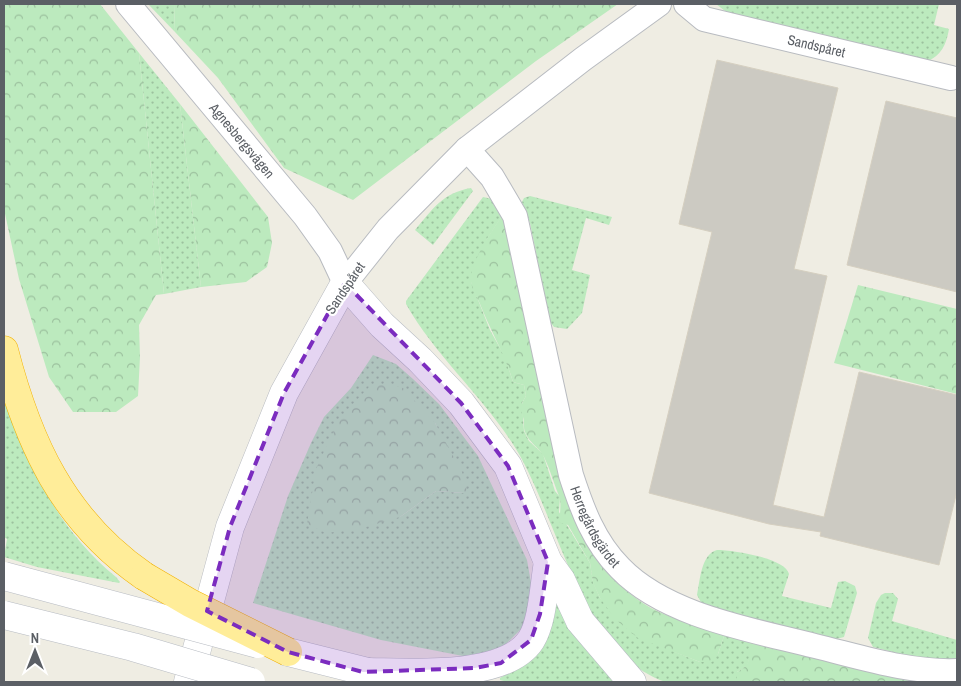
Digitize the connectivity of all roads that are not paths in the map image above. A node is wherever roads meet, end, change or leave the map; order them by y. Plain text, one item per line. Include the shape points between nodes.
1 (128, 4) edge
2 (659, 4) edge
3 (686, 4) edge
4 (950, 78) dead end
5 (467, 149) junction
6 (345, 283) junction
7 (4, 350) edge
8 (548, 562) junction
9 (4, 576) edge
10 (4, 615) edge
11 (288, 652) junction
12 (957, 671) edge
13 (363, 672) junction
14 (188, 682) edge
15 (251, 682) edge
16 (413, 682) edge
17 (632, 682) edge

1 - 6 street, Agnesbergsvägen via 305,216 330,251
2 - 5 street, Sandspåret via 582,58
3 - 4 street, Sandspåret via 704,19
5 - 6 street, Sandspåret via 388,229
5 - 12 street, Herregårdsgärdet via 492,177 515,216 574,484 594,532 621,570 659,597 715,619 852,655 940,672
6 - 8 main road via 382,325 461,403 508,466
6 - 14 main road, Sandspåret via 284,393 230,527
7 - 11 highway, bridge via 28,429 66,499 86,527 121,560 144,576
8 - 13 main road via 540,614 531,640 501,663 456,672
8 - 17 main road via 561,580 580,621
9 - 11 main road, bridge
10 - 15 main road, bridge via 133,647
11 - 13 main road
13 - 16 main road

